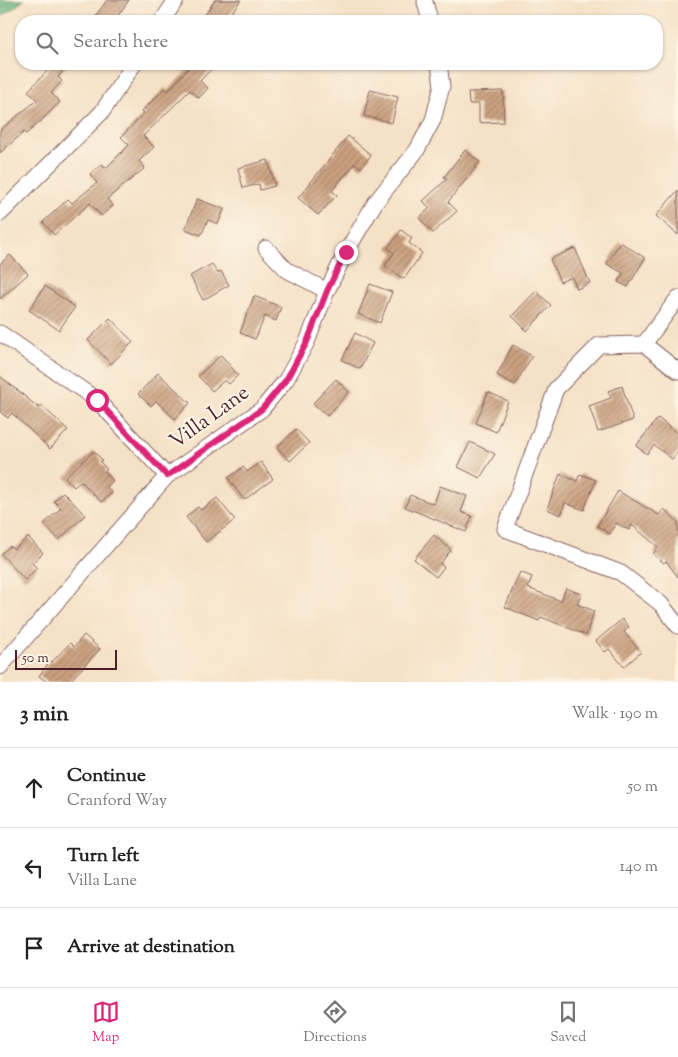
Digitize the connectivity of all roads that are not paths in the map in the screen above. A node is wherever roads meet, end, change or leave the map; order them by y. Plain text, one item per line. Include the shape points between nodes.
1 (176, 0) edge
2 (425, 2) dead end
3 (166, 15) edge
4 (428, 15) edge
5 (130, 70) edge
6 (441, 70) edge
7 (0, 214) edge
8 (266, 248) dead end
9 (327, 291) junction
10 (678, 298) edge
11 (0, 333) edge
12 (644, 344) junction
13 (678, 371) edge
14 (167, 476) junction
15 (678, 626) edge
16 (0, 666) edge

1 - 3 street
2 - 4 street
5 - 7 street via 102,112
6 - 9 street, Villa Lane via 442,86 433,120 417,150 375,203
8 - 9 street via 287,270
9 - 14 street, Villa Lane via 307,342 286,380 262,409
10 - 12 street
11 - 14 street via 97,400
12 - 13 street
12 - 15 street via 599,345 556,389 505,529 621,573 661,604
14 - 16 street, Villa Lane

